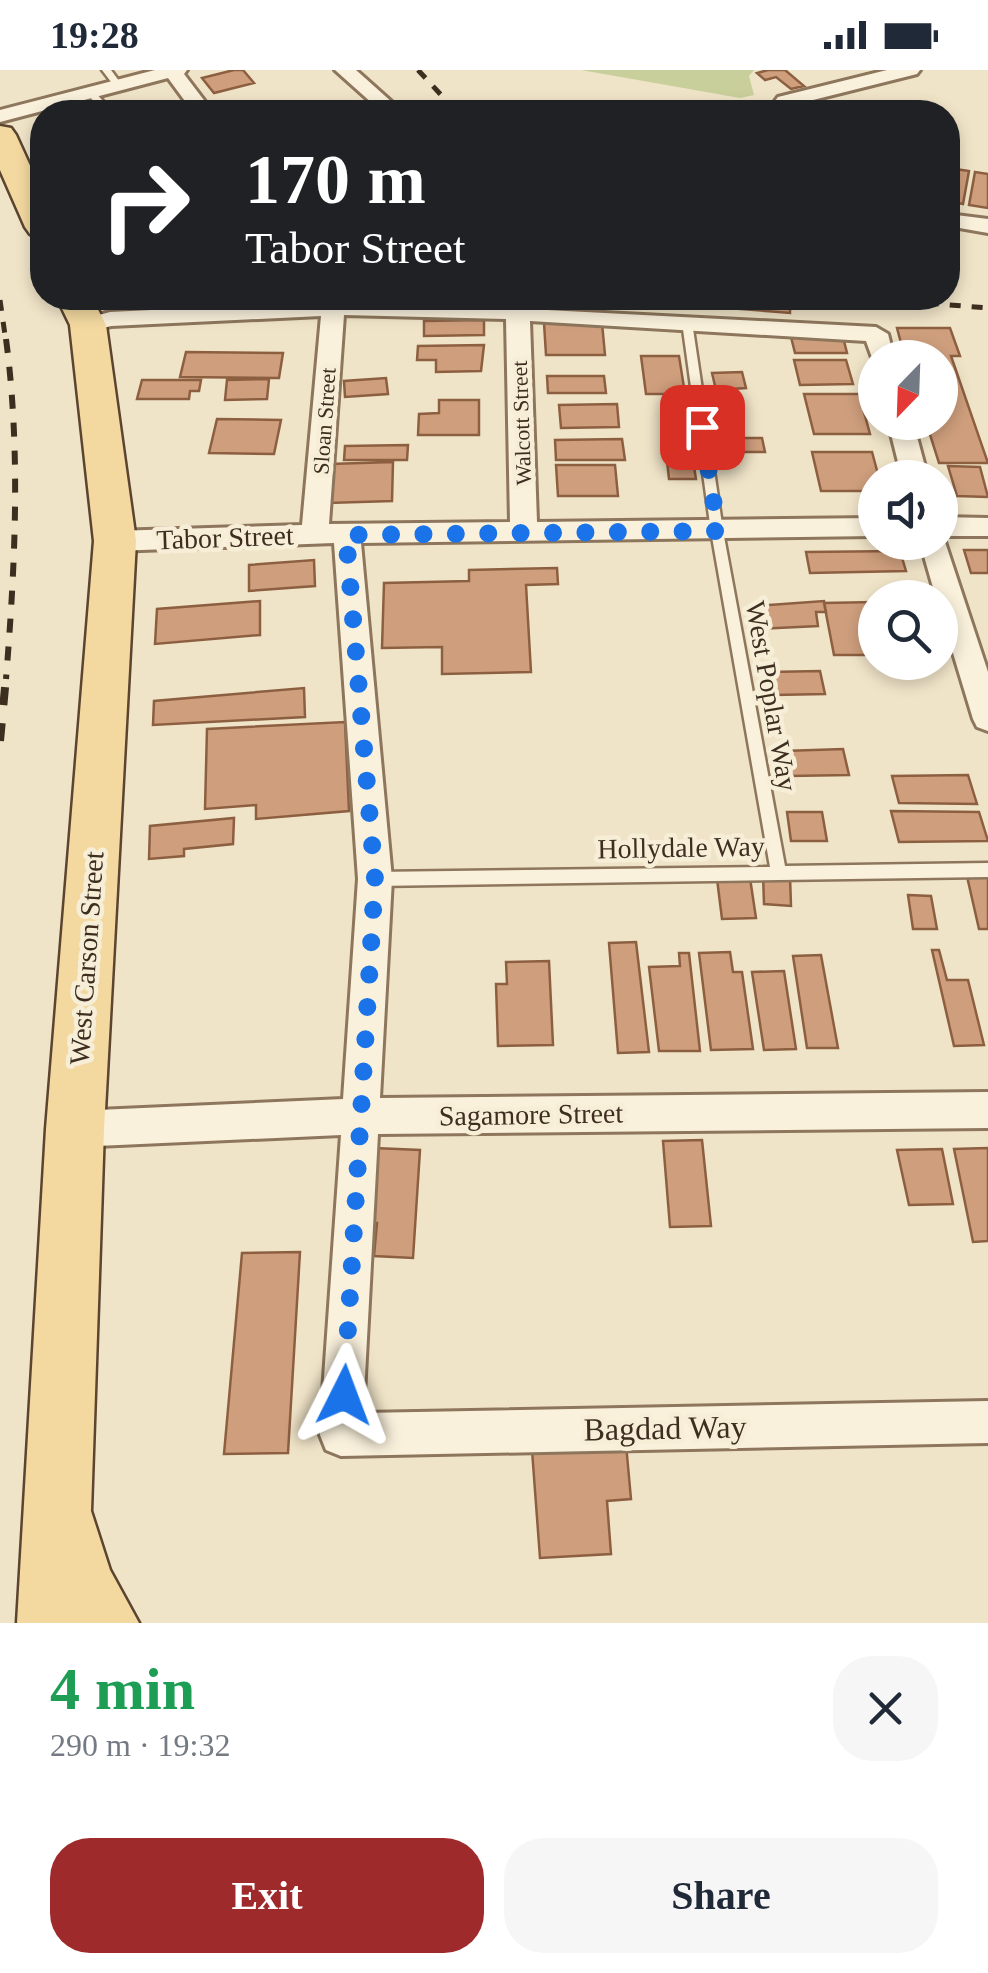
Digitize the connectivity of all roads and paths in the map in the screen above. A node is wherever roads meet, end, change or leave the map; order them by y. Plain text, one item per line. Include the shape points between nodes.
1 (346, 70) edge
2 (910, 70) edge
3 (175, 71) edge
4 (112, 78) edge
5 (90, 92) junction
6 (60, 100) edge
7 (98, 100) edge
8 (195, 100) edge
9 (380, 100) edge
10 (789, 100) edge
11 (30, 108) edge
12 (0, 116) edge
13 (0, 136) edge
14 (30, 170) edge
15 (960, 222) edge
16 (988, 226) edge
17 (234, 310) edge
18 (330, 310) edge
19 (502, 310) edge
20 (81, 311) edge
21 (518, 313) junction
22 (687, 322) junction
23 (858, 343) edge
24 (958, 526) edge
25 (988, 526) edge
26 (858, 527) edge
27 (718, 531) junction
28 (524, 532) junction
29 (331, 535) junction
30 (115, 541) junction
31 (939, 560) edge
32 (988, 719) edge
33 (778, 870) junction
34 (988, 870) edge
35 (375, 879) junction
36 (988, 1110) edge
37 (360, 1116) junction
38 (75, 1129) junction
39 (988, 1422) edge
40 (341, 1435) joint
41 (58, 1490) junction
42 (52, 1623) edge
43 (104, 1623) edge

1 - 9 street
2 - 10 street
3 - 4 street
3 - 8 street
4 - 5 street
5 - 6 street
5 - 7 lane
11 - 12 street
13 - 14 main road
15 - 16 street
17 - 20 street via 110,319
18 - 29 street, Sloan Street
19 - 21 street
20 - 30 main road, West Carson Street
21 - 22 street
21 - 28 street, Walcott Street
22 - 23 street
22 - 27 lane, West Poplar Way
24 - 25 street
26 - 27 street, Tabor Street
27 - 28 street, Tabor Street
27 - 33 lane, West Poplar Way
28 - 29 street, Tabor Street
29 - 30 street, Tabor Street
29 - 35 street, Sloan Street
30 - 38 main road, West Carson Street
31 - 32 street
33 - 34 lane, Hollydale Way
33 - 35 lane, Hollydale Way
35 - 37 street, Sloan Street
36 - 37 street, Sagamore Street
37 - 38 street, Sagamore Street
37 - 40 street, Sloan Street
38 - 41 main road, West Carson Street
39 - 40 street, Bagdad Way
41 - 42 main road, West Carson Street
41 - 43 main road via 80,1584

